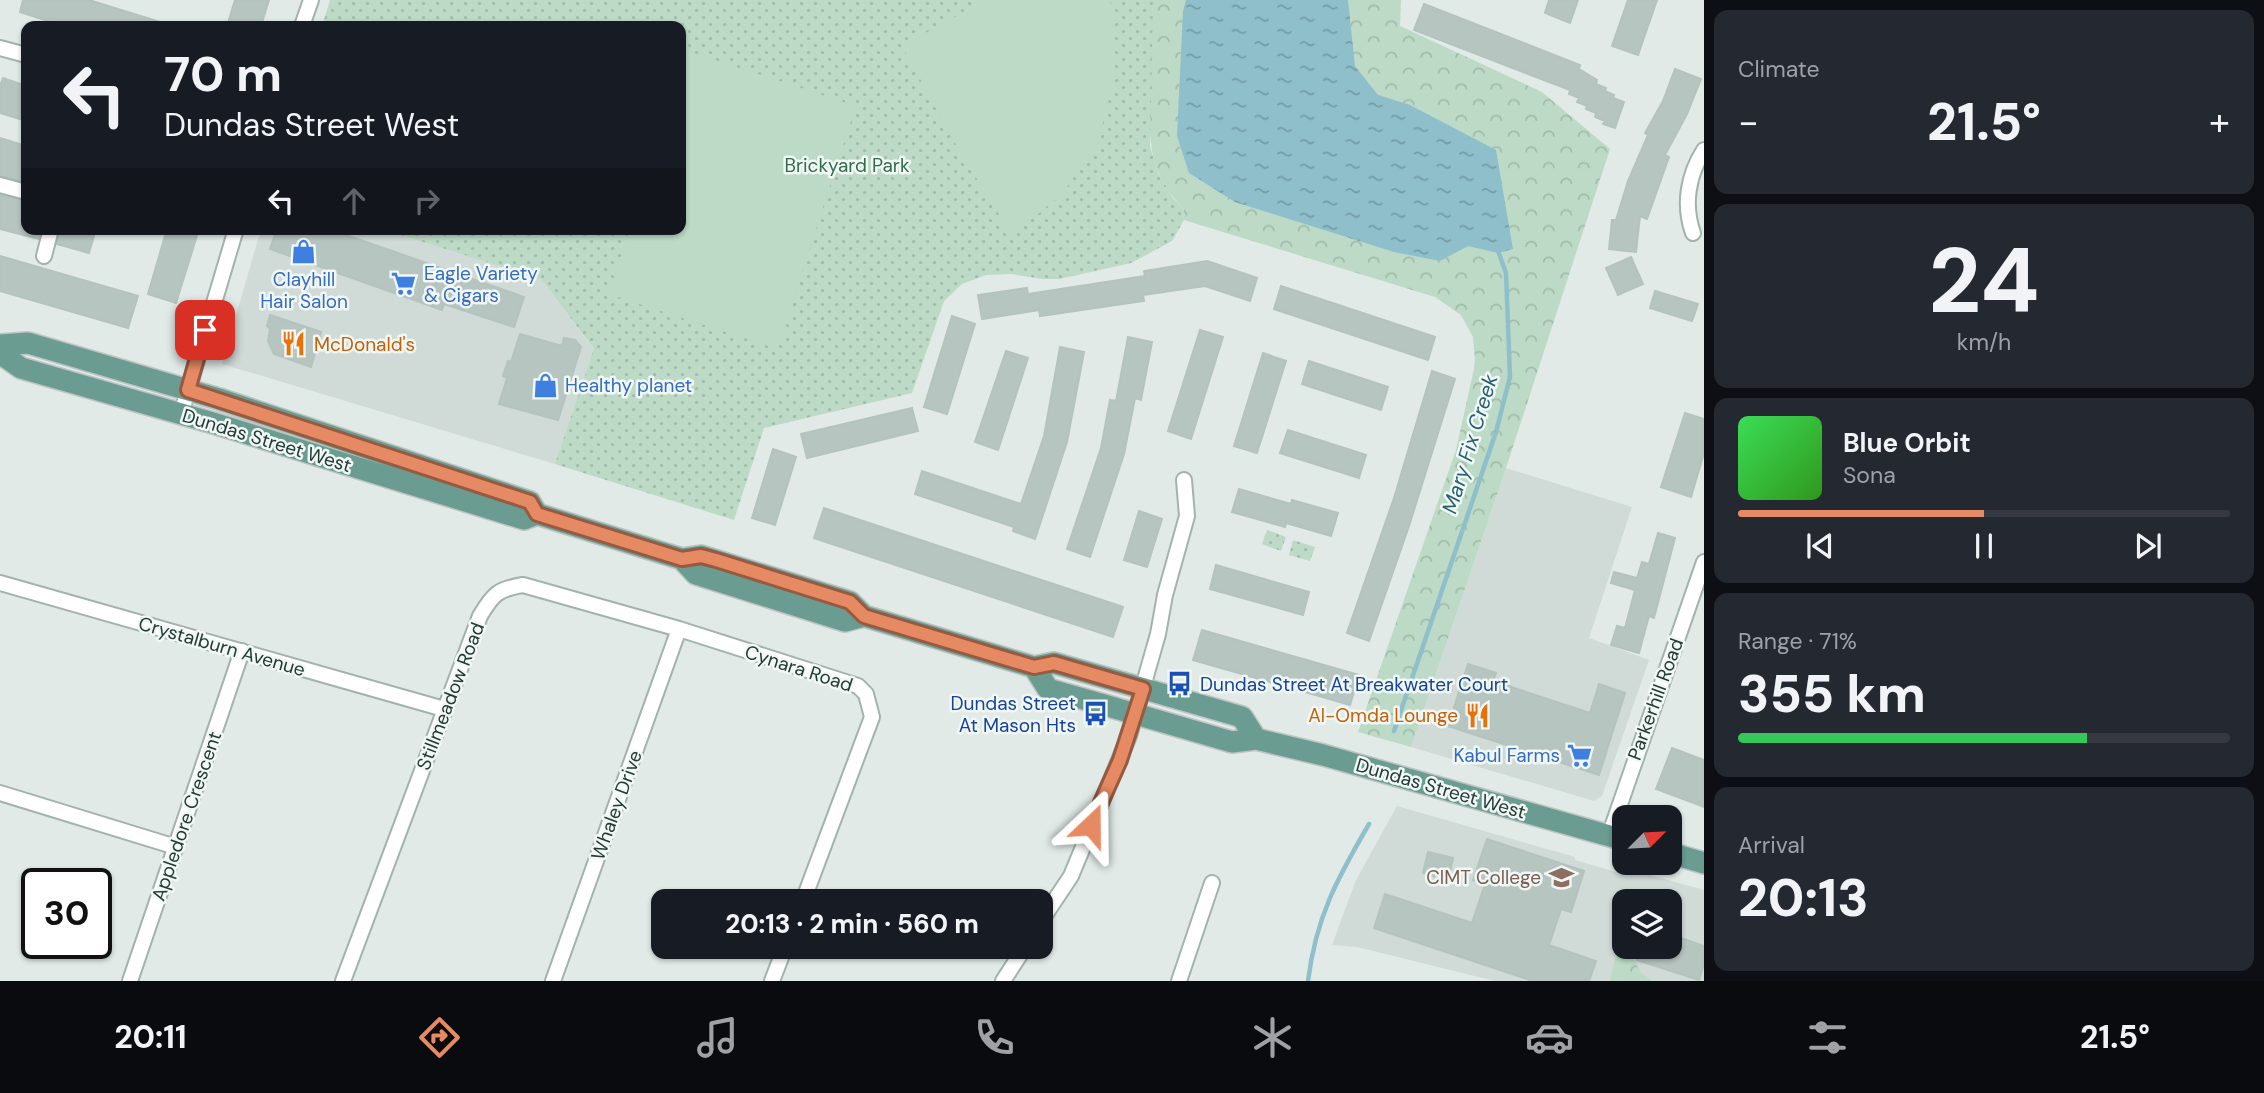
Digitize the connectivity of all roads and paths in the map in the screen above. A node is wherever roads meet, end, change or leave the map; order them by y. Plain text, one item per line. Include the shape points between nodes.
1 (310, 0) edge
2 (304, 21) edge
3 (0, 48) edge
4 (21, 54) edge
5 (1704, 150) edge
6 (0, 185) edge
7 (21, 191) edge
8 (1693, 233) dead end
9 (49, 235) edge
10 (234, 235) edge
11 (44, 256) dead end
12 (0, 345) edge
13 (0, 353) edge
14 (188, 390) junction
15 (181, 414) junction
16 (1184, 480) dead end
17 (537, 514) junction
18 (1704, 562) edge
19 (0, 583) edge
20 (679, 629) junction
21 (242, 651) junction
22 (1034, 667) junction
23 (1143, 689) junction
24 (444, 709) junction
25 (1135, 714) junction
26 (1256, 739) junction
27 (0, 793) edge
28 (1627, 805) edge
29 (1612, 837) edge
30 (176, 847) junction
31 (1682, 857) edge
32 (1704, 863) edge
33 (1212, 883) dead end
34 (807, 889) edge
35 (1053, 904) edge
36 (780, 959) edge
37 (1018, 959) edge
38 (1007, 979) edge
39 (130, 981) edge
40 (343, 981) edge
41 (553, 981) edge
42 (772, 981) edge
43 (1179, 981) edge

1 - 2 street
3 - 4 street
5 - 8 street via 1687,201
6 - 7 street
9 - 11 street
10 - 14 street
12 - 14 main road, Dundas Street West via 28,343
13 - 15 main road, Dundas Street West via 21,368
14 - 15 street
14 - 17 main road, Dundas Street West via 530,502
15 - 17 main road, Dundas Street West via 524,519
16 - 23 street via 1187,516
17 - 22 main road, Dundas Street West via 682,559 696,574 845,621 864,616
18 - 28 street, Parkerhill Road
19 - 21 street, Crystalburn Avenue
20 - 24 street, Stillmeadow Road via 523,585 507,587 491,597 480,616
20 - 34 street, Cynara Road via 858,686 866,694 872,716
20 - 41 street, Whaley Drive
21 - 24 street, Crystalburn Avenue
21 - 30 street, Appledore Crescent
22 - 23 main road, Dundas Street West via 1054,663
22 - 25 main road, Dundas Street West via 1048,689
23 - 25 street
23 - 26 main road, Dundas Street West via 1242,717
24 - 40 street, Stillmeadow Road
25 - 26 main road, Dundas Street West via 1231,742
25 - 35 street via 1071,876
26 - 29 main road, Dundas Street West
27 - 30 street
30 - 39 street, Appledore Crescent
31 - 32 main road
33 - 43 street
36 - 42 street
37 - 38 street

